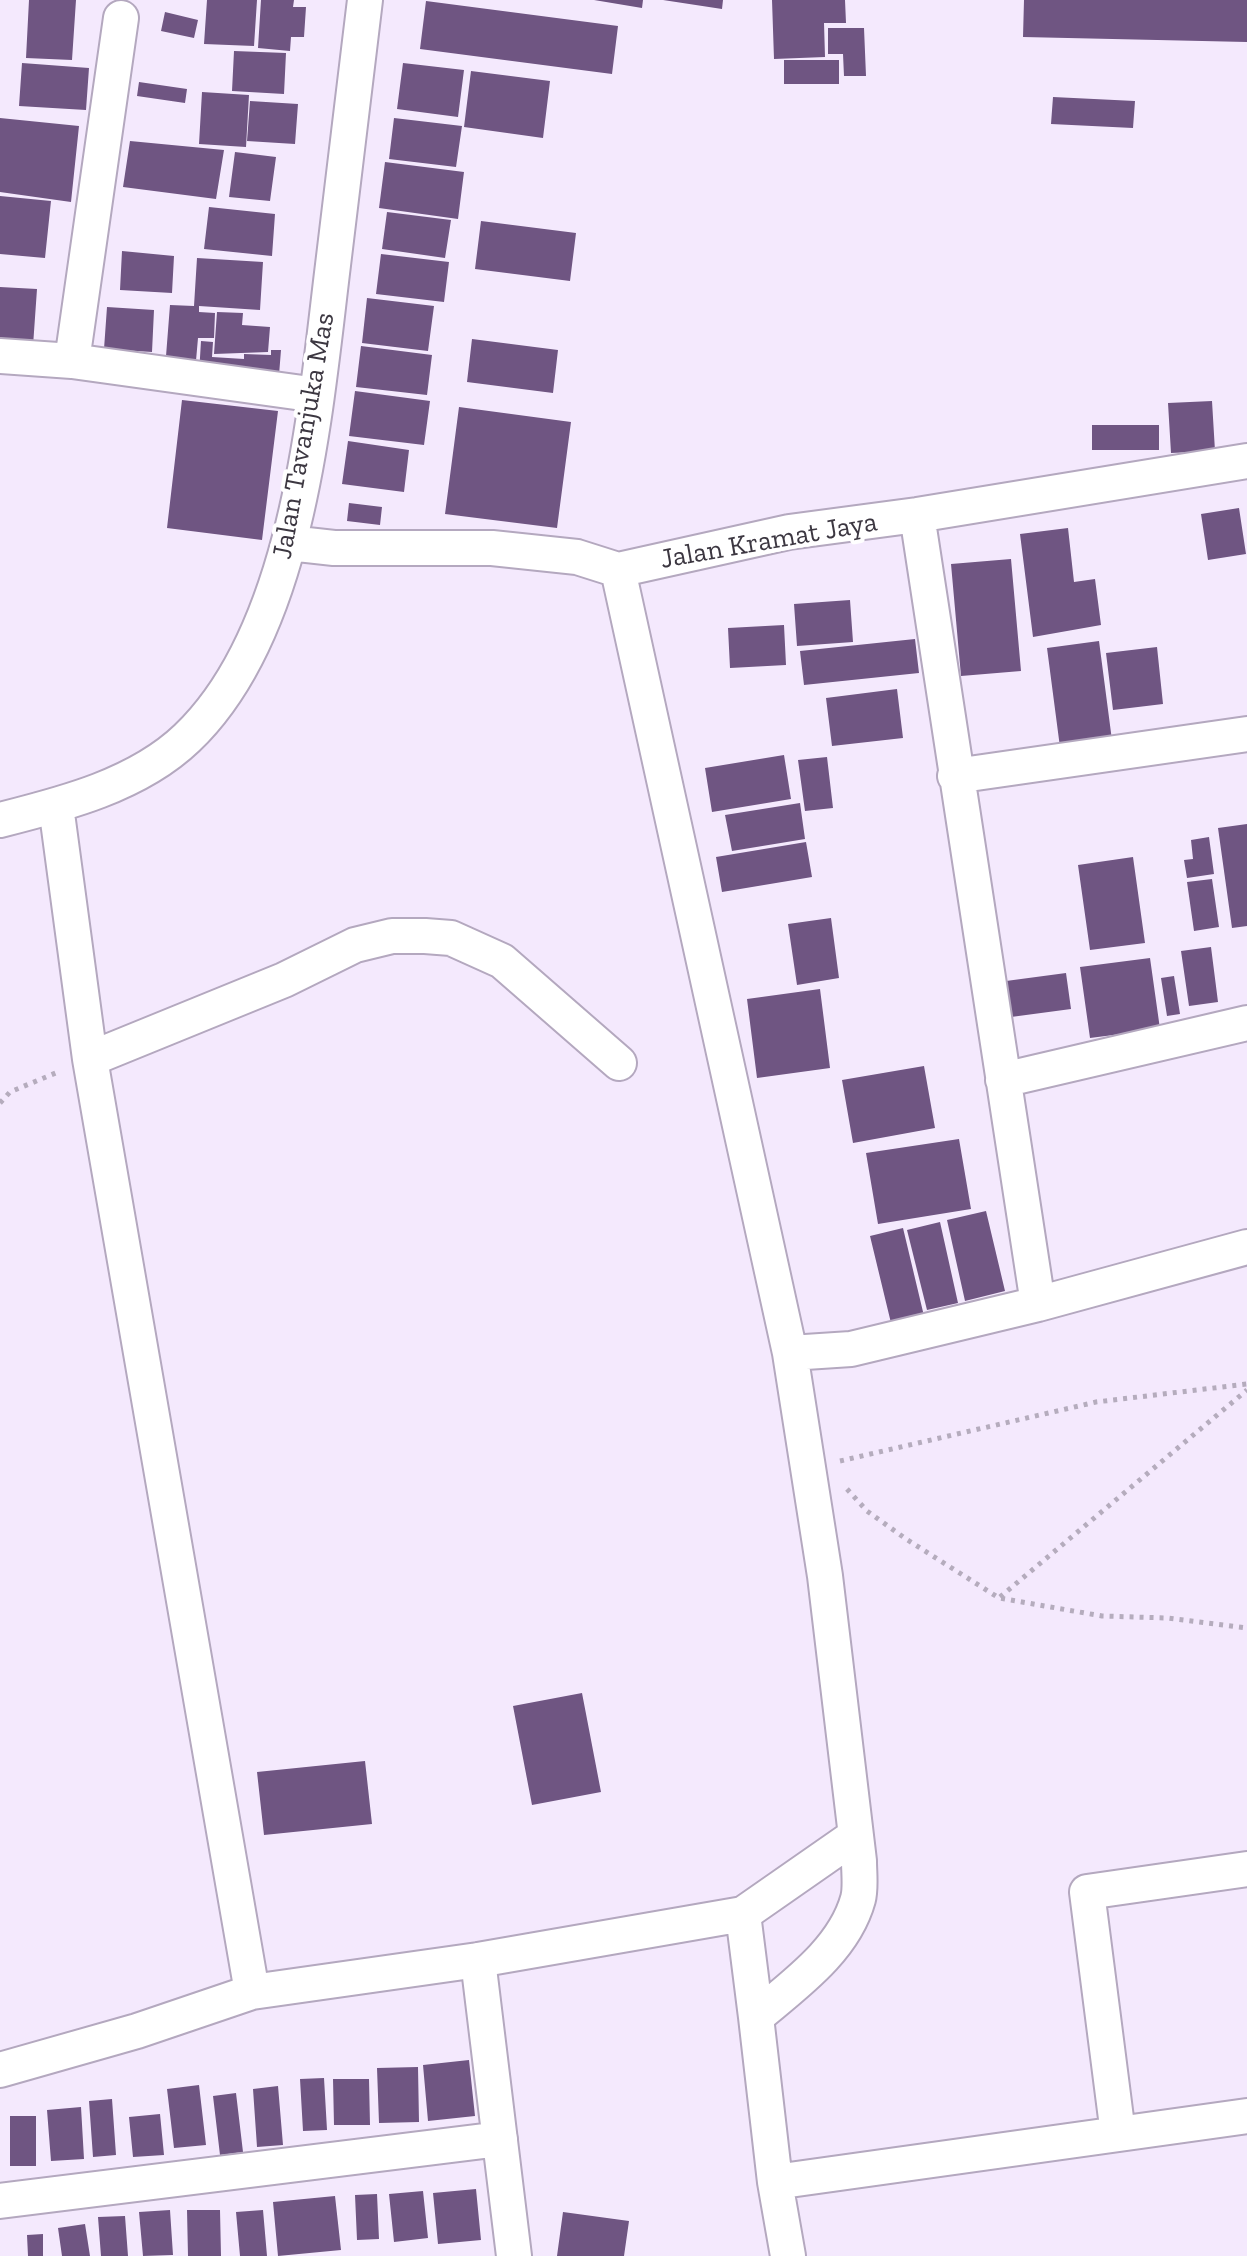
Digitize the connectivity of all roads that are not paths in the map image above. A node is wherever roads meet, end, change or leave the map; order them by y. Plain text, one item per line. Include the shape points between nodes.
1 (365, 0) edge
2 (121, 18) dead end
3 (0, 356) edge
4 (72, 361) junction
5 (317, 395) junction
6 (1247, 461) edge
7 (917, 515) junction
8 (289, 543) junction
9 (618, 570) junction
10 (1247, 734) edge
11 (955, 776) junction
12 (56, 806) junction
13 (0, 820) edge
14 (1247, 1023) edge
15 (90, 1059) junction
16 (619, 1063) dead end
17 (1003, 1080) junction
18 (1247, 1247) edge
19 (1038, 1304) junction
20 (790, 1353) junction
21 (855, 1836) junction
22 (1247, 1869) edge
23 (743, 1914) junction
24 (478, 1960) junction
25 (252, 1992) junction
26 (756, 2017) junction
27 (0, 2070) edge
28 (1247, 2116) edge
29 (1118, 2134) junction
30 (500, 2139) junction
31 (775, 2182) junction
32 (0, 2201) edge
33 (514, 2256) edge
34 (788, 2256) edge

1 - 5 street, Jalan Tavanjuka Mas
2 - 4 street
3 - 4 street
4 - 5 street
5 - 8 street, Jalan Tavanjuka Mas
6 - 7 street, Jalan Kramat Jaya
7 - 9 street, Jalan Kramat Jaya via 789,532
7 - 11 street
8 - 9 street via 492,548 577,557
8 - 12 street, Jalan Tavanjuka Mas via 257,635 225,690 187,738 132,776
9 - 20 street
10 - 11 street
11 - 17 street
12 - 13 street, Jalan Tavanjuka Mas
12 - 15 street
14 - 17 street
15 - 16 street via 284,980 355,945 392,936 425,936 451,938 502,961
15 - 25 street
17 - 19 street
18 - 19 street
19 - 20 street via 851,1349
20 - 21 street via 825,1576
21 - 23 street
21 - 26 street via 859,1896 850,1922 822,1960
22 - 29 street via 1087,1892
23 - 24 street
23 - 26 street
24 - 25 street
24 - 30 street
25 - 27 street
26 - 31 street
28 - 29 street
29 - 31 street
30 - 32 street
30 - 33 street
31 - 34 street

